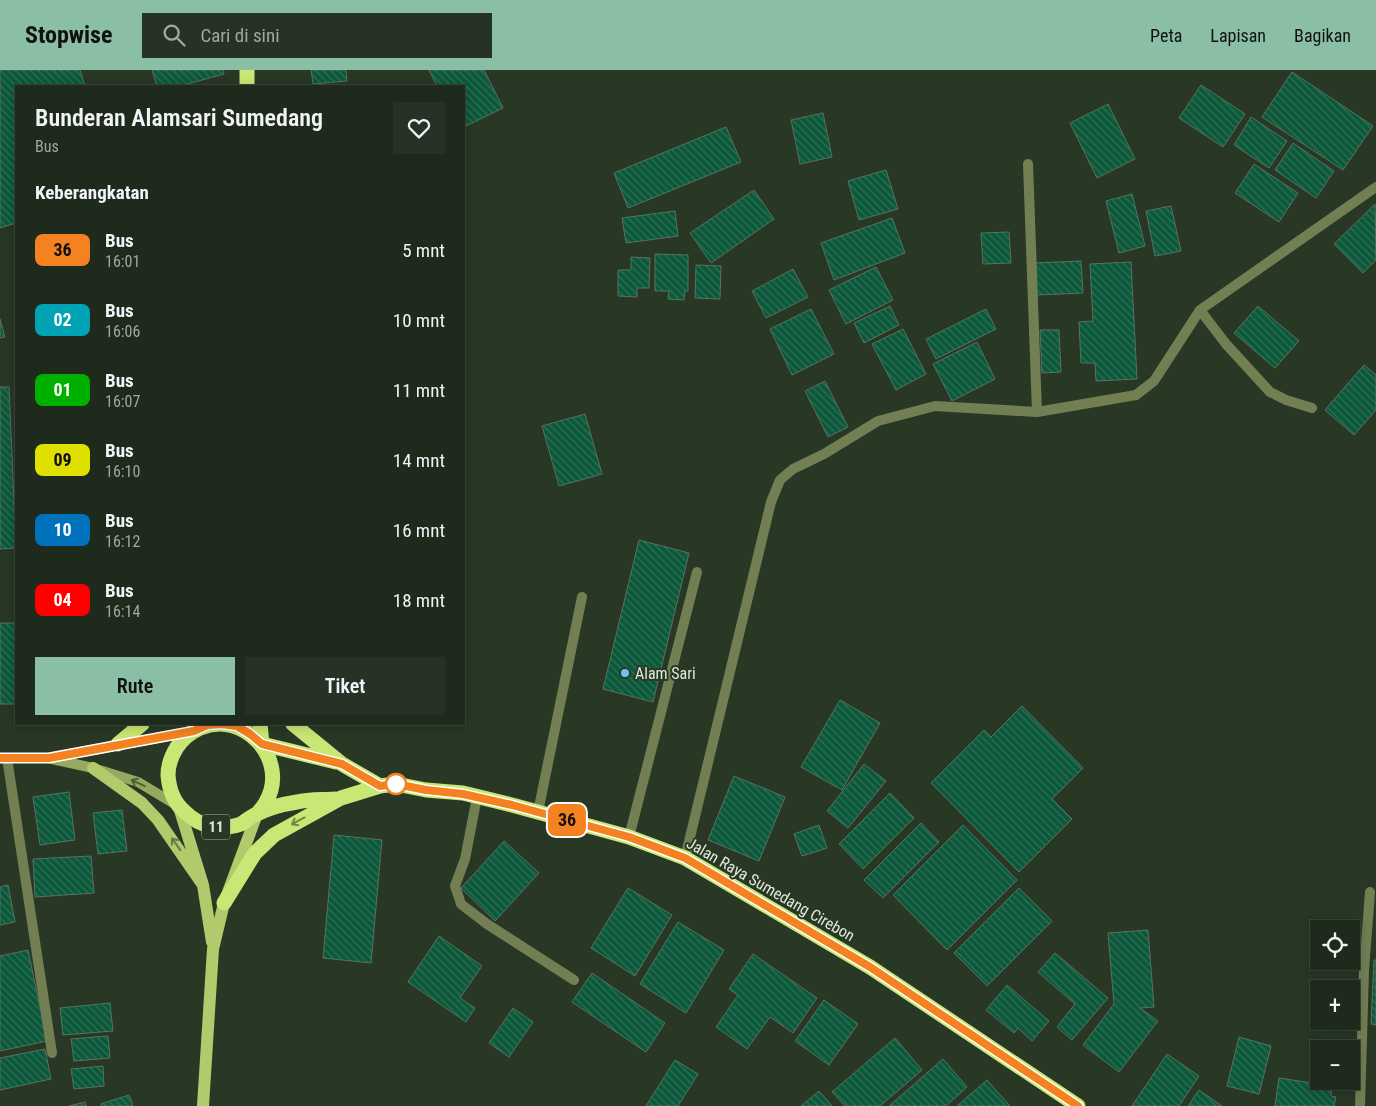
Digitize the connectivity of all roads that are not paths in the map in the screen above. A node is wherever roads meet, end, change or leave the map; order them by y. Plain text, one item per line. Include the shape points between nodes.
1 (247, 70) edge
2 (247, 85) edge
3 (1028, 164) dead end
4 (1376, 187) edge
5 (1200, 310) junction
6 (1312, 408) dead end
7 (1037, 412) junction
8 (697, 572) dead end
9 (582, 597) dead end
10 (141, 725) edge
11 (207, 725) edge
12 (230, 725) edge
13 (260, 725) edge
14 (294, 725) edge
15 (194, 727) edge
16 (118, 744) junction
17 (262, 744) junction
18 (4, 758) edge
19 (49, 758) junction
20 (342, 764) junction
21 (93, 768) junction
22 (380, 786) junction
23 (341, 798) junction
24 (477, 798) junction
25 (179, 807) junction
26 (538, 812) junction
27 (257, 814) junction
28 (629, 837) junction
29 (685, 858) junction
30 (203, 885) junction
31 (1370, 892) dead end
32 (224, 903) junction
33 (213, 950) junction
34 (574, 980) dead end
35 (52, 1053) dead end
36 (203, 1106) edge
37 (1078, 1106) edge
38 (1360, 1106) edge

1 - 2 highway
3 - 7 street
4 - 5 street
5 - 6 street via 1270,392
5 - 7 street via 1154,381 1136,395
7 - 29 street via 935,406 878,421 793,469 780,480 771,502
8 - 28 street
9 - 26 street
10 - 16 highway
11 - 15 highway
12 - 17 highway via 237,726
13 - 17 highway
14 - 20 highway
15 - 16 main road
15 - 25 highway via 180,742 168,774 171,791
16 - 19 main road
17 - 20 highway
17 - 27 highway via 272,772 271,788
18 - 19 main road
18 - 35 street
19 - 21 main road
20 - 22 highway
25 -> 21 main road via 138,782
30 -> 21 main road via 158,820 142,803
22 - 23 highway, 11
22 - 24 highway, Jalan Raya Sumedang Cirebon / 11 via 396,784
23 - 27 highway, 11 via 297,802
23 -> 32 highway via 274,835 255,854
24 - 26 highway, Jalan Raya Sumedang Cirebon / 11
24 - 34 street via 465,859 455,886 461,904
25 - 27 highway, 11 via 192,819 208,826 225,828
25 - 30 main road
26 - 28 highway, Jalan Raya Sumedang Cirebon / 11
27 - 32 main road
28 - 29 highway, Jalan Raya Sumedang Cirebon / 11
29 - 37 highway, Jalan Raya Sumedang Cirebon / 11 via 870,967
30 - 33 main road
31 - 38 street
32 - 33 main road
33 - 36 main road

